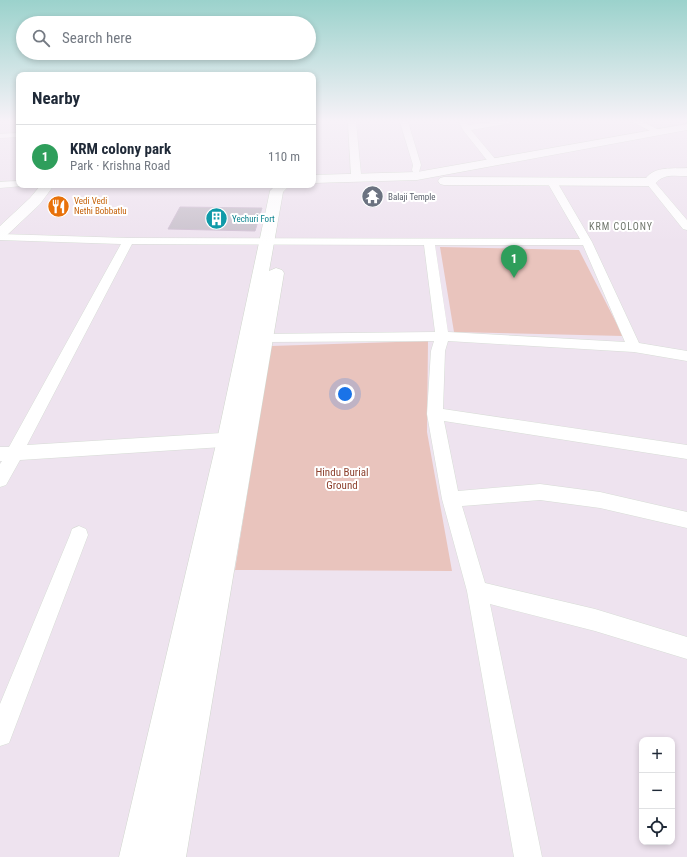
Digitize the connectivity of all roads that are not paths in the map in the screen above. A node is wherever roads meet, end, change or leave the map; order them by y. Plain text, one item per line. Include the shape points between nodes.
1 (355, 162) edge
2 (416, 162) edge
3 (479, 162) edge
4 (687, 172) edge
5 (416, 173) junction
6 (316, 174) edge
7 (356, 174) junction
8 (316, 179) edge
9 (552, 182) junction
10 (650, 182) junction
11 (0, 185) edge
12 (46, 188) edge
13 (280, 188) edge
14 (18, 194) edge
15 (1, 219) edge
16 (687, 227) edge
17 (0, 235) edge
18 (128, 241) junction
19 (429, 241) junction
20 (274, 242) junction
21 (587, 242) junction
22 (442, 336) junction
23 (264, 338) junction
24 (634, 347) junction
25 (687, 356) edge
26 (435, 414) junction
27 (236, 439) junction
28 (687, 452) edge
29 (8, 453) edge
30 (0, 480) edge
31 (451, 499) junction
32 (687, 520) edge
33 (79, 535) dead end
34 (477, 591) junction
35 (687, 648) edge
36 (0, 734) edge
37 (138, 857) edge
38 (167, 857) edge
39 (528, 857) edge

1 - 7 street
2 - 5 street
3 - 5 street
4 - 10 street via 660,173
5 - 7 street
5 - 8 street
5 - 9 street via 443,180
6 - 7 street
9 - 10 street
9 - 21 street
10 - 16 street
11 - 14 street
12 - 17 street
13 - 20 street via 276,191
14 - 15 street
17 - 18 street
18 - 20 street
18 - 29 street
19 - 20 street
19 - 21 street
19 - 22 street
20 - 23 street
20 - 27 street
21 - 24 street
22 - 23 street
22 - 24 street
22 - 26 street via 438,351
23 - 27 street
24 - 25 street
26 - 28 street
26 - 31 street
27 - 29 street
27 - 37 street
27 - 38 street
29 - 30 street
31 - 32 street via 540,492 600,500
31 - 34 street
33 - 36 street
34 - 35 street via 595,620
34 - 39 street

